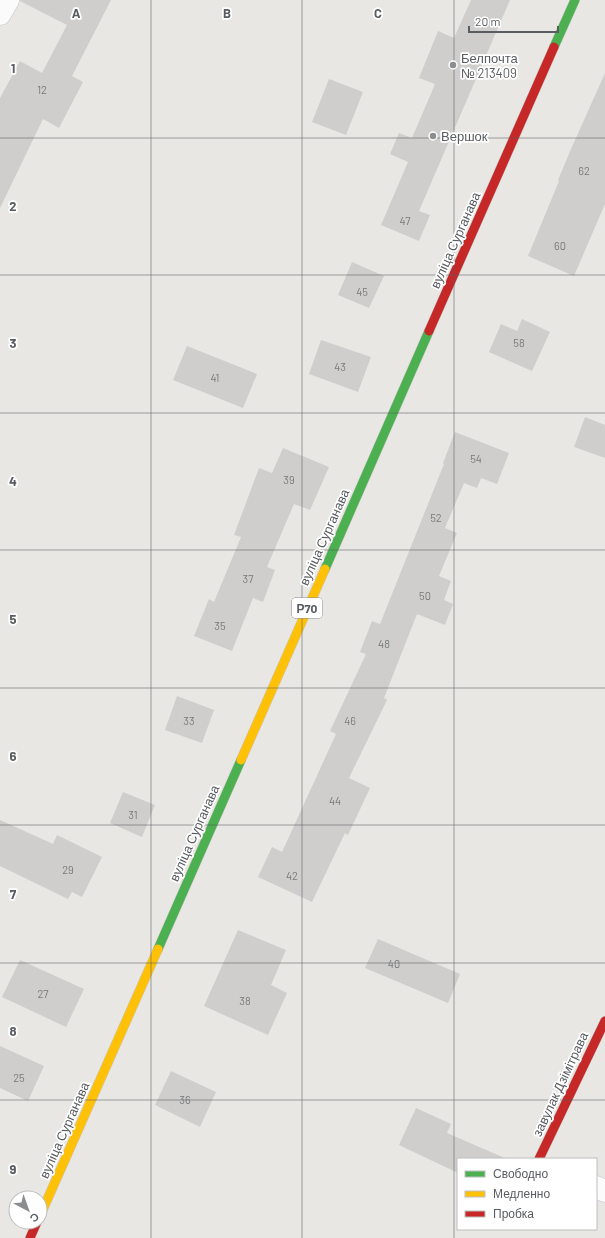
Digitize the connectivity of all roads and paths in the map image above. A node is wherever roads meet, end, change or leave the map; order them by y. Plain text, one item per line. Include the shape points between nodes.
1 (8, 0) edge
2 (574, 0) edge
3 (0, 14) edge
4 (605, 1021) edge
5 (539, 1158) edge
6 (48, 1198) edge

1 - 3 street
2 - 6 main road, вуліца Сурганава / Р70
4 - 5 main road, завулак Дзімітрава

